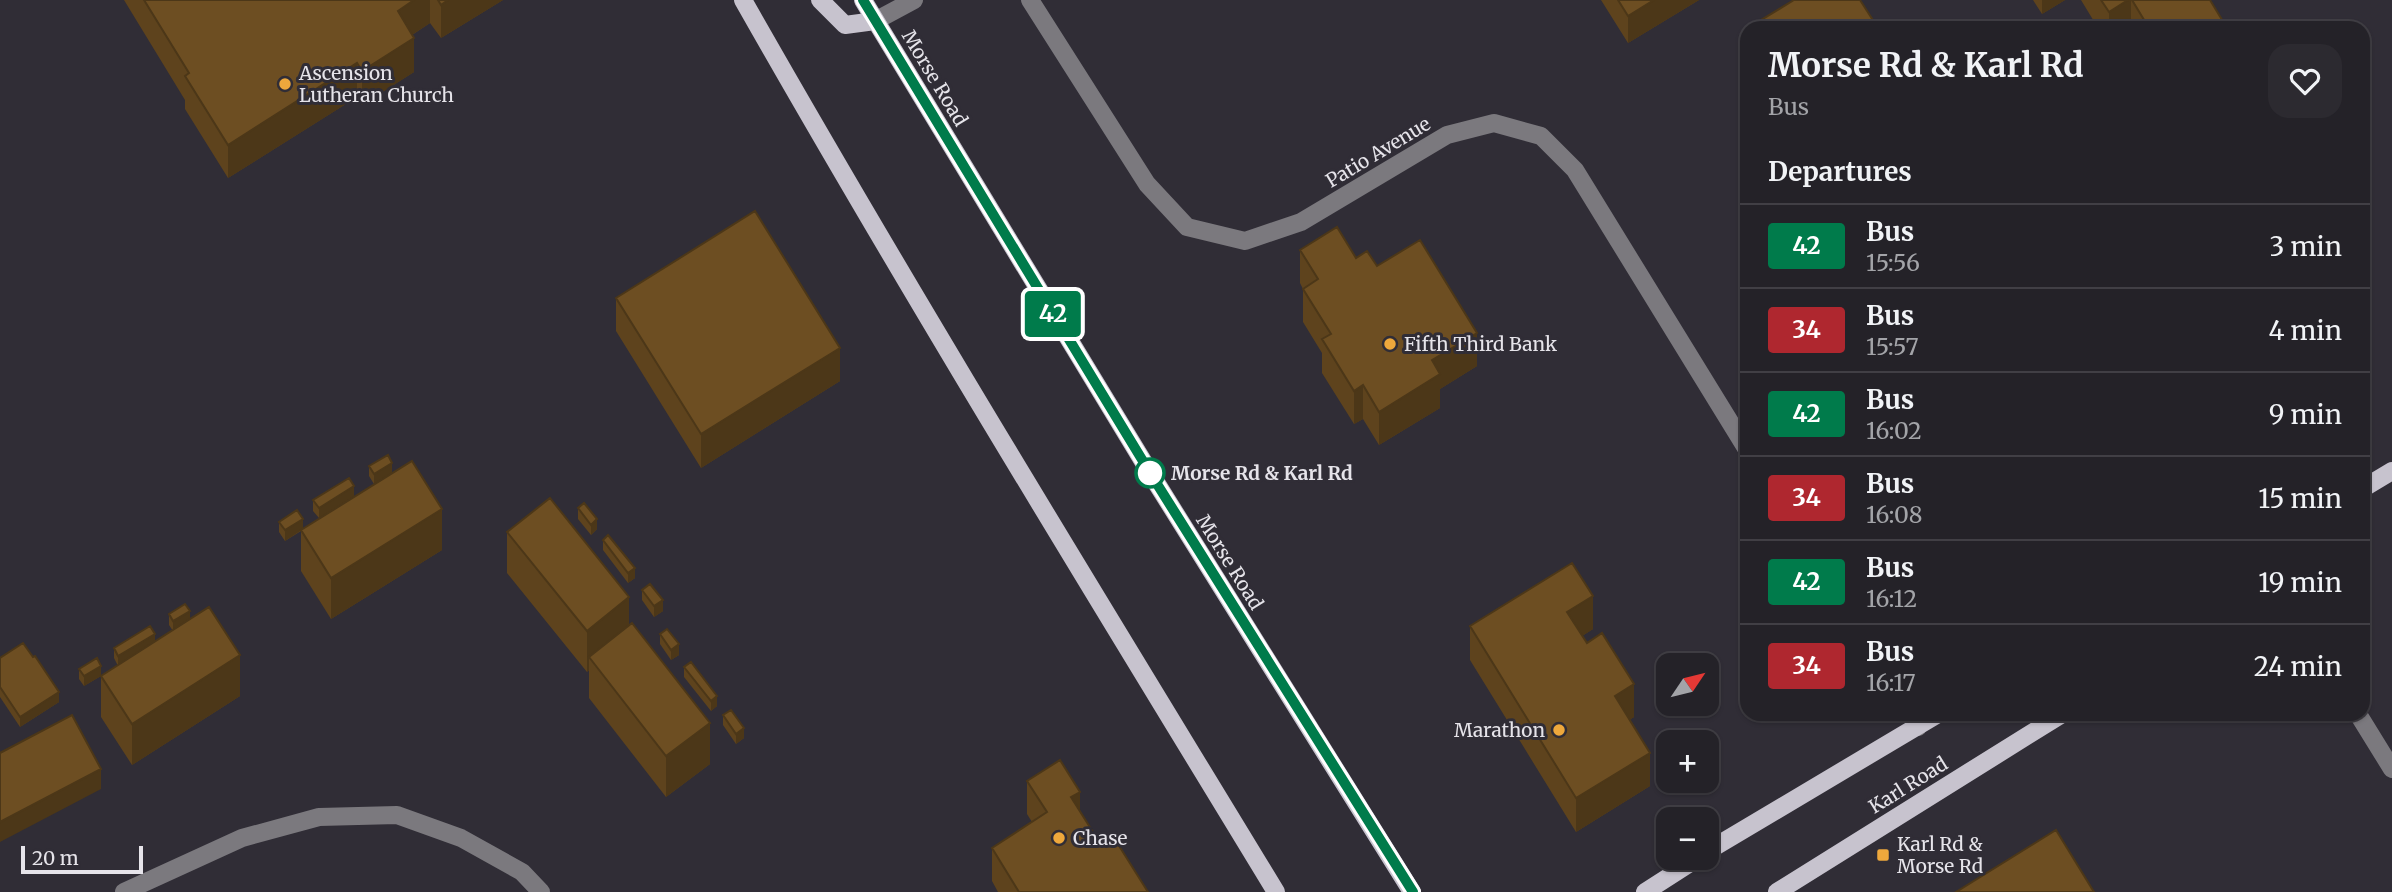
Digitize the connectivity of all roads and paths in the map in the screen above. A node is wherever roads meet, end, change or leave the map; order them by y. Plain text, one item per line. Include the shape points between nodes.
1 (743, 0) edge
2 (820, 0) edge
3 (863, 0) edge
4 (914, 0) edge
5 (1030, 0) edge
6 (876, 21) junction
7 (1740, 438) edge
8 (2392, 471) edge
9 (2370, 484) edge
10 (1912, 721) edge
11 (2051, 721) edge
12 (2362, 721) edge
13 (2392, 769) edge
14 (1719, 844) edge
15 (1679, 870) edge
16 (124, 892) edge
17 (541, 892) edge
18 (1276, 892) edge
19 (1412, 892) edge
20 (1645, 892) edge
21 (1777, 892) edge

1 - 18 main road via 984,412
2 - 6 main road via 845,26
3 - 6 main road, Morse Road
4 - 6 street
5 - 7 street, Patio Avenue via 1147,184 1187,227 1245,241 1301,222 1447,135 1494,123 1541,136 1575,170
6 - 19 main road, Morse Road
8 - 9 main road
10 - 14 main road
11 - 21 main road, Karl Road
12 - 13 street
15 - 20 main road
16 - 17 street via 242,838 319,817 397,815 461,838 522,872

